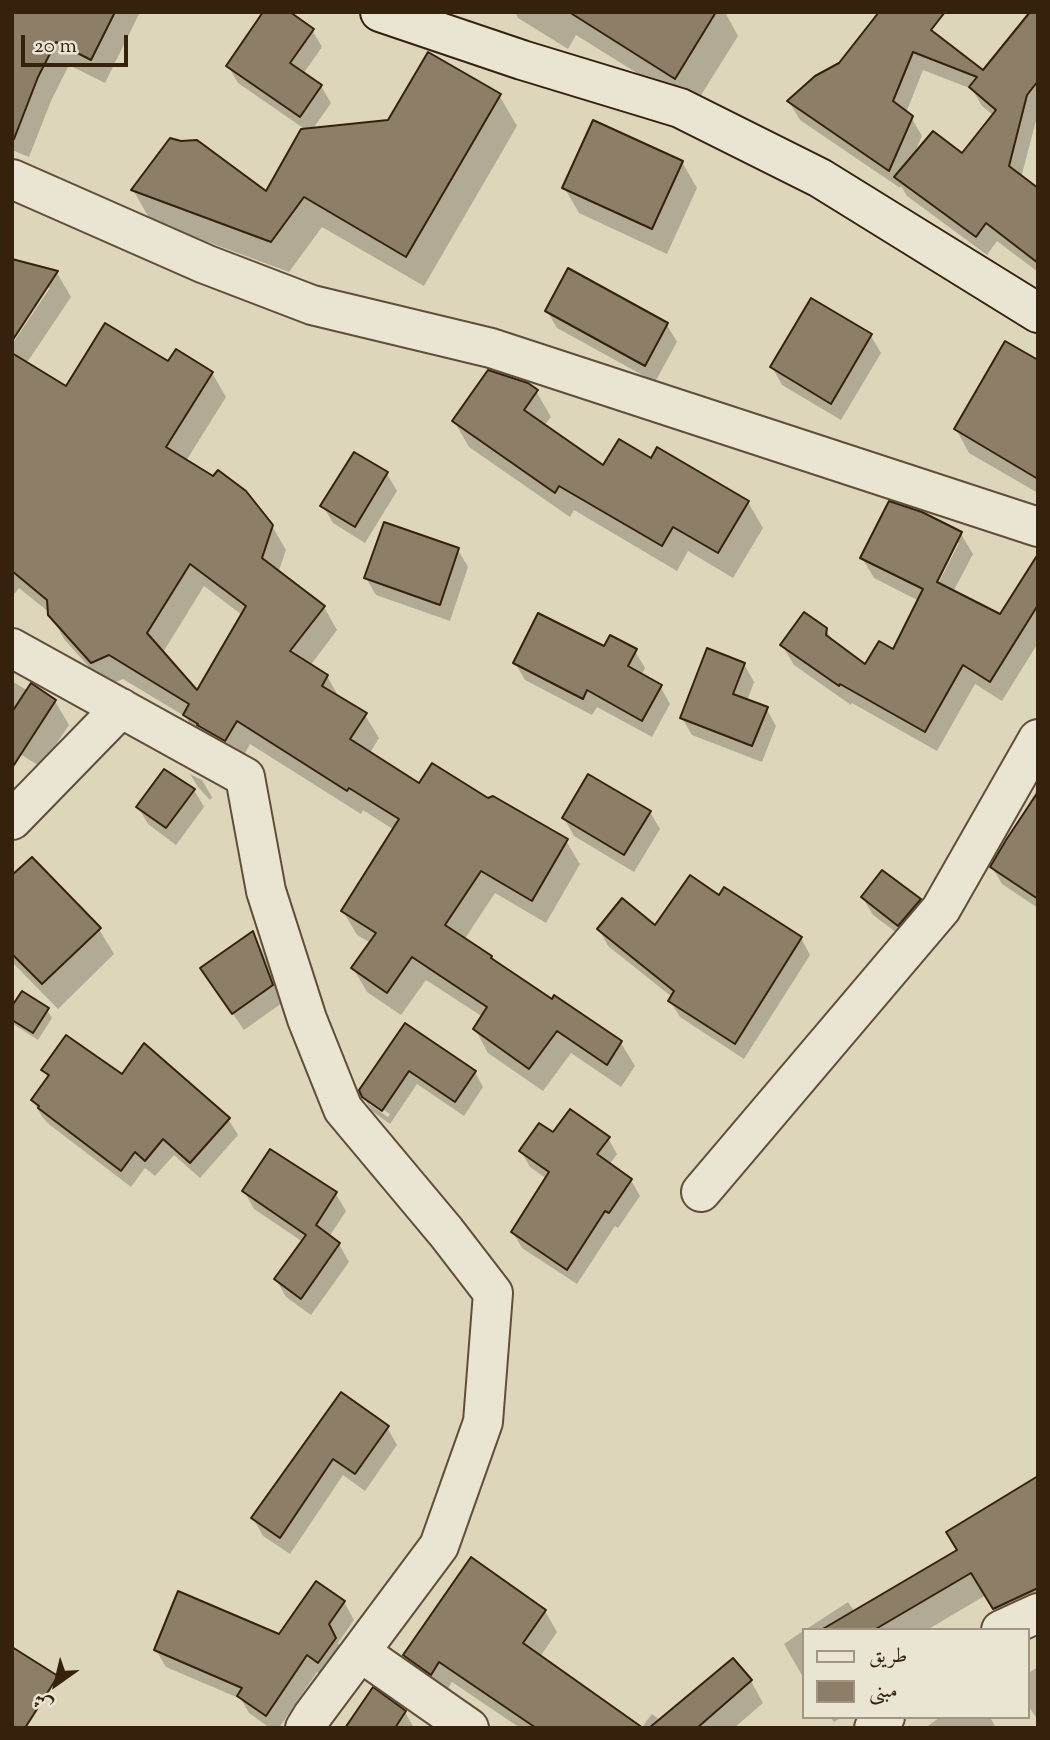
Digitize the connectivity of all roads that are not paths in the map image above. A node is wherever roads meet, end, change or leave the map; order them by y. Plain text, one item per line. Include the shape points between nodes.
1 (380, 12) edge
2 (12, 179) edge
3 (1038, 313) edge
4 (1038, 527) edge
5 (12, 648) edge
6 (121, 708) junction
7 (1038, 739) edge
8 (12, 820) edge
9 (701, 1192) dead end
10 (1038, 1613) edge
11 (1005, 1628) edge
12 (360, 1652) junction
13 (305, 1728) edge
14 (469, 1728) edge

1 - 3 street via 680,108 820,178
2 - 4 street via 205,264 312,305 491,348
5 - 6 street
6 - 8 street
6 - 12 street via 245,777 266,891 307,1019 343,1109 493,1293 483,1422 439,1546
7 - 9 street via 942,909
10 - 11 street
12 - 13 street
12 - 14 street

